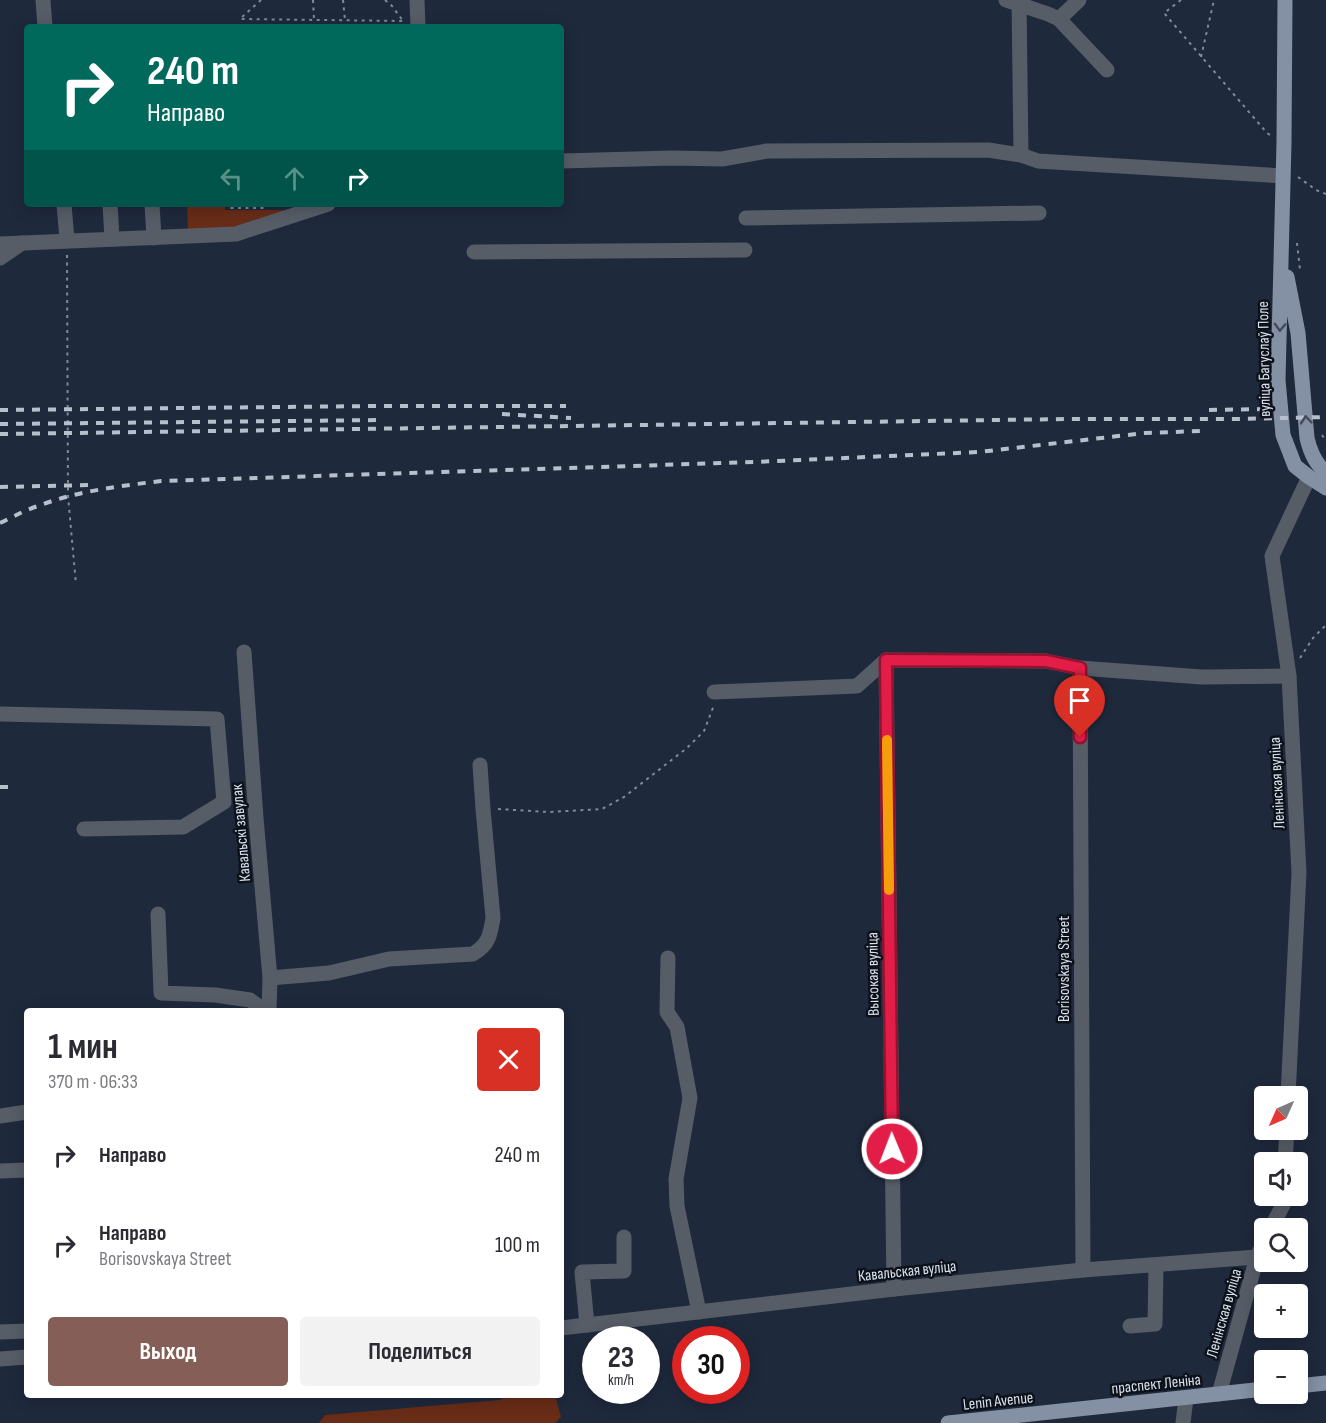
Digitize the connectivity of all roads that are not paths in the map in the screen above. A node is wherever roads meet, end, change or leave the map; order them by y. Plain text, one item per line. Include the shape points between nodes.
1 (43, 0) edge
2 (417, 0) edge
3 (1079, 0) edge
4 (1285, 0) edge
5 (1014, 1) edge
6 (1059, 19) junction
7 (45, 24) edge
8 (418, 24) edge
9 (1107, 70) dead end
10 (1022, 155) junction
11 (564, 161) edge
12 (1283, 176) junction
13 (64, 207) edge
14 (110, 207) edge
15 (152, 207) edge
16 (319, 207) edge
17 (1039, 213) dead end
18 (746, 218) dead end
19 (154, 238) junction
20 (112, 239) junction
21 (67, 240) junction
22 (22, 243) junction
23 (0, 244) edge
24 (1281, 248) junction
25 (745, 250) dead end
26 (474, 252) dead end
27 (0, 258) edge
28 (1326, 472) edge
29 (1309, 477) junction
30 (1326, 488) edge
31 (244, 652) dead end
32 (886, 660) junction
33 (1080, 668) junction
34 (1289, 676) junction
35 (716, 692) road end
36 (0, 714) edge
37 (480, 765) dead end
38 (84, 829) dead end
39 (158, 914) dead end
40 (668, 957) dead end
41 (270, 978) junction
42 (262, 1008) edge
43 (267, 1008) edge
44 (1288, 1086) edge
45 (24, 1112) edge
46 (0, 1116) edge
47 (24, 1170) edge
48 (0, 1171) edge
49 (624, 1237) dead end
50 (1254, 1257) edge
51 (1156, 1265) junction
52 (1254, 1268) edge
53 (1083, 1270) junction
54 (894, 1288) junction
55 (699, 1312) junction
56 (586, 1325) junction
57 (1130, 1326) dead end
58 (564, 1328) edge
59 (24, 1331) edge
60 (0, 1332) edge
61 (24, 1357) edge
62 (0, 1359) edge
63 (1326, 1383) edge
64 (1308, 1385) edge
65 (1254, 1390) edge
66 (1219, 1394) junction
67 (1186, 1398) junction
68 (948, 1423) edge
69 (1183, 1423) edge

1 - 7 street
2 - 8 street
3 - 6 street
4 - 12 main road, вуліца Багуслаў Поле
5 - 6 street
5 - 10 street
6 - 9 street
10 - 11 street via 988,150 767,152 722,159
10 - 12 street via 1038,161
12 - 24 main road, вуліца Багуслаў Поле
13 - 21 street
14 - 20 street
15 - 19 street
16 - 19 street via 236,234
17 - 18 street
19 - 20 street
20 - 21 street
21 - 22 street
22 - 23 street
22 - 27 street
28 -> 24 main road, вуліца Багуслаў Поле via 1310,450 1298,333
24 -> 29 main road, вуліца Багуслаў Поле via 1278,380 1283,435 1294,466
25 - 26 street
29 - 30 main road, вуліца Багуслаў Поле
29 - 34 street, Ленінская вуліца via 1272,556
31 - 41 street, Кавальскі завулак
32 - 33 street via 1046,661
32 - 35 street via 857,686
32 - 54 street, Высокая вуліца
33 - 34 street via 1202,678
33 - 53 street, Borisovskaya Street
34 - 44 street, Ленінская вуліца via 1299,873
36 - 38 street via 217,719 224,802 183,827
37 - 41 street via 493,918 482,948 473,954 389,959 329,973
39 - 42 street via 161,993 249,1000
40 - 55 street via 667,1012 677,1027 690,1098 676,1179 677,1206
41 - 43 street, Кавальскі завулак
45 - 46 street
47 - 48 street
49 - 56 street via 624,1271 582,1272
50 - 51 street, Кавальская вуліца
51 - 53 street, Кавальская вуліца
51 - 57 street via 1155,1324
52 - 66 street, Ленінская вуліца
53 - 54 street, Кавальская вуліца
54 - 55 street, Кавальская вуліца
55 - 56 street, Кавальская вуліца
56 - 58 street, Кавальская вуліца
59 - 60 street
61 - 62 street
63 - 64 main road
65 - 66 main road, праспект Леніна
66 - 67 main road, праспект Леніна
67 - 68 main road, праспект Леніна
67 - 69 street

